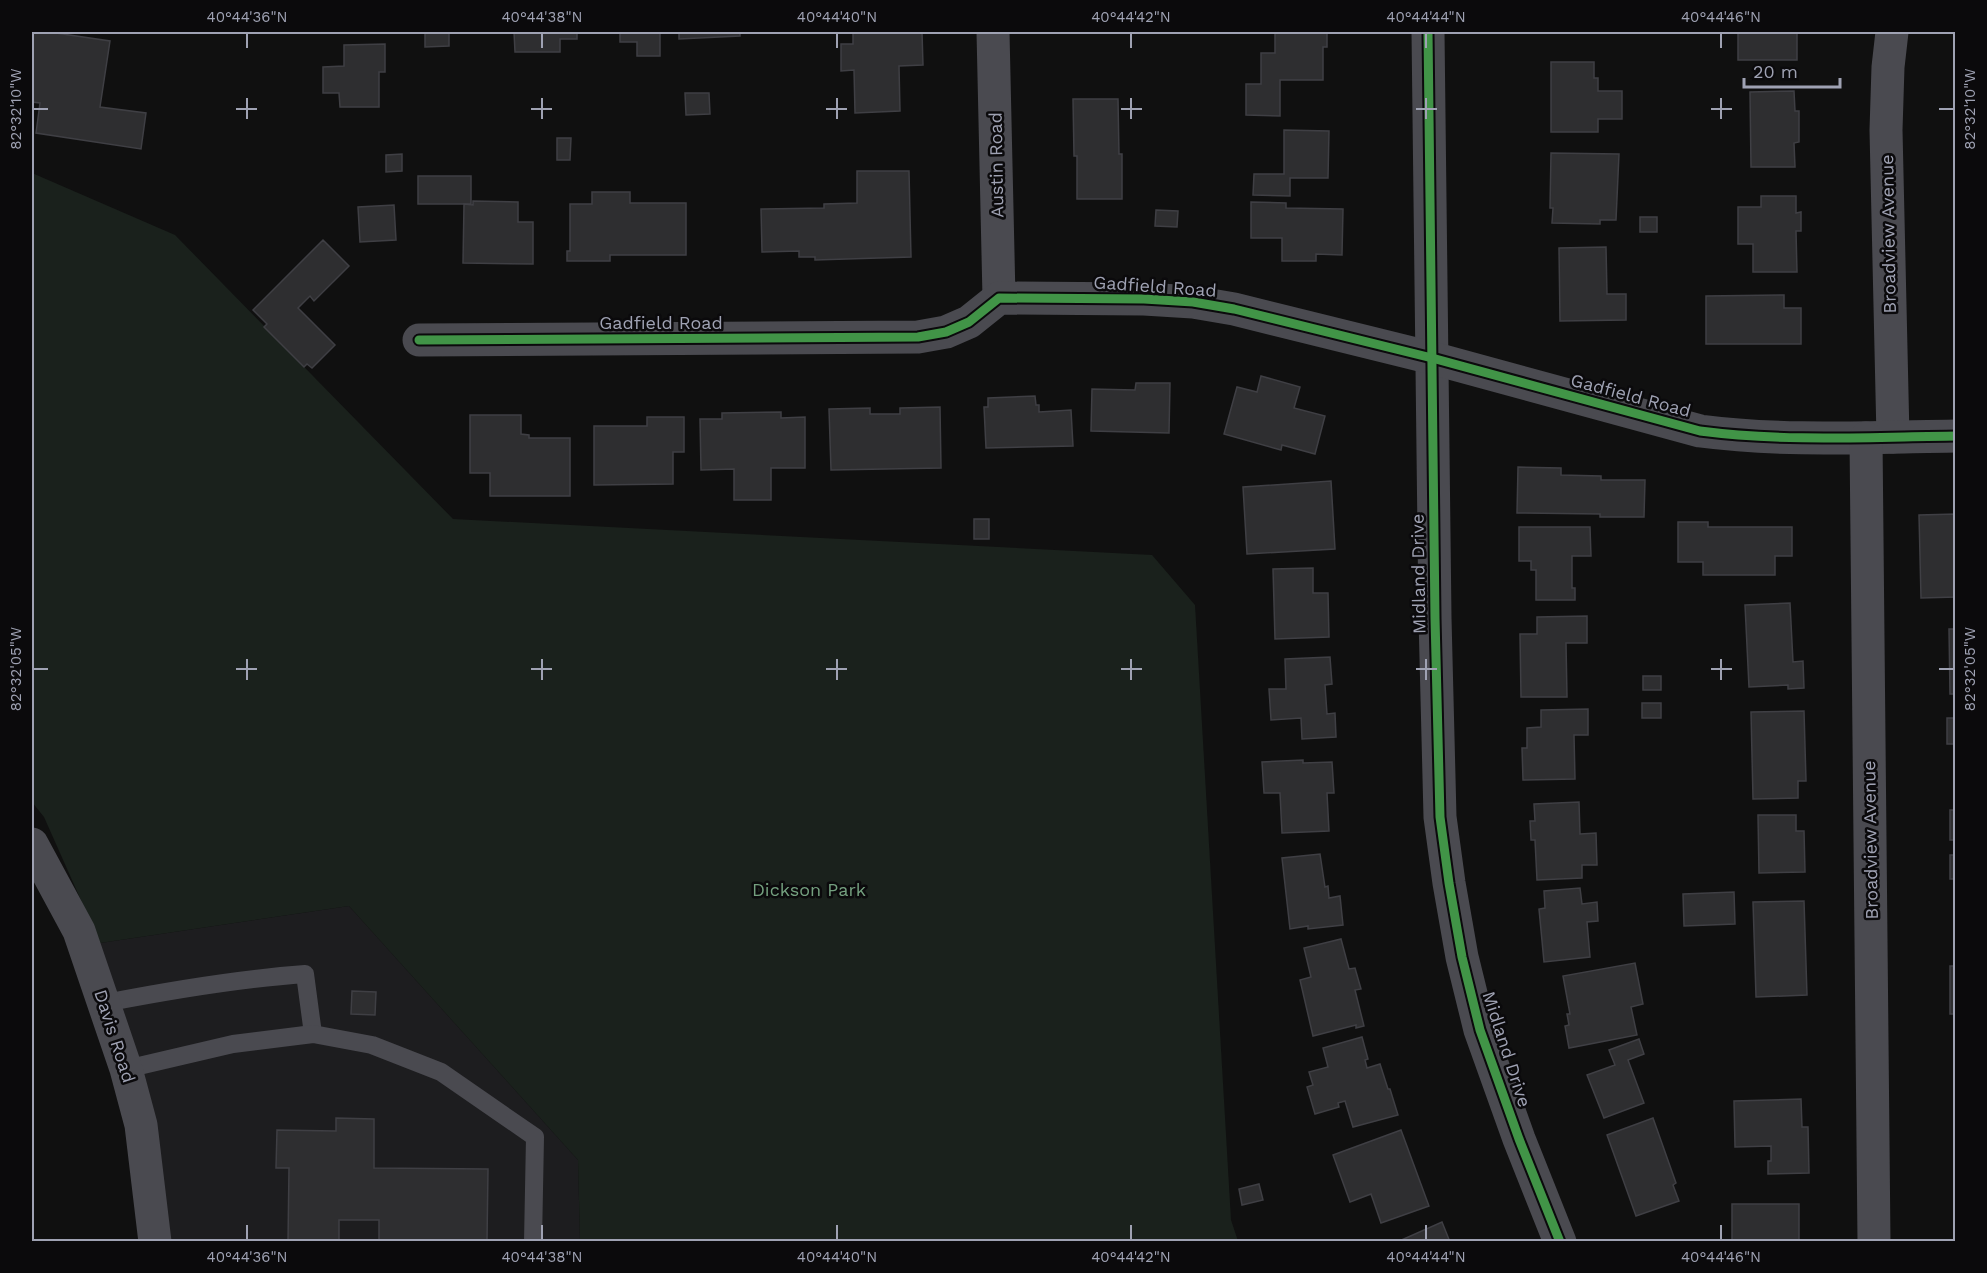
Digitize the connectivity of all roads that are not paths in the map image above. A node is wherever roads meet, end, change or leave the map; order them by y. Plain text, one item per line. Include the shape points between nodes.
1 (993, 32) edge
2 (1428, 32) edge
3 (1892, 32) edge
4 (999, 298) junction
5 (419, 340) dead end
6 (1432, 358) junction
7 (1956, 436) edge
8 (1879, 438) junction
9 (32, 844) edge
10 (105, 1003) junction
11 (313, 1034) junction
12 (126, 1069) junction
13 (155, 1242) edge
14 (533, 1242) edge
15 (1560, 1242) edge
16 (1874, 1242) edge

1 - 4 street, Austin Road
2 - 6 street, Midland Drive
3 - 8 street, Broadview Avenue
4 - 5 street, Gadfield Road via 969,322 946,332 918,337
4 - 6 street, Gadfield Road via 1193,302
6 - 8 street, Gadfield Road via 1700,431 1793,439
6 - 15 street, Midland Drive via 1440,816 1449,883 1480,1030
7 - 8 street, Gadfield Road
8 - 16 street, Broadview Avenue
9 - 10 street, Davis Road via 78,931
10 - 11 lane via 253,978 305,974
10 - 12 street, Davis Road
11 - 12 lane via 233,1044
11 - 14 lane via 372,1045 441,1072 535,1137
12 - 13 street, Davis Road via 141,1125

